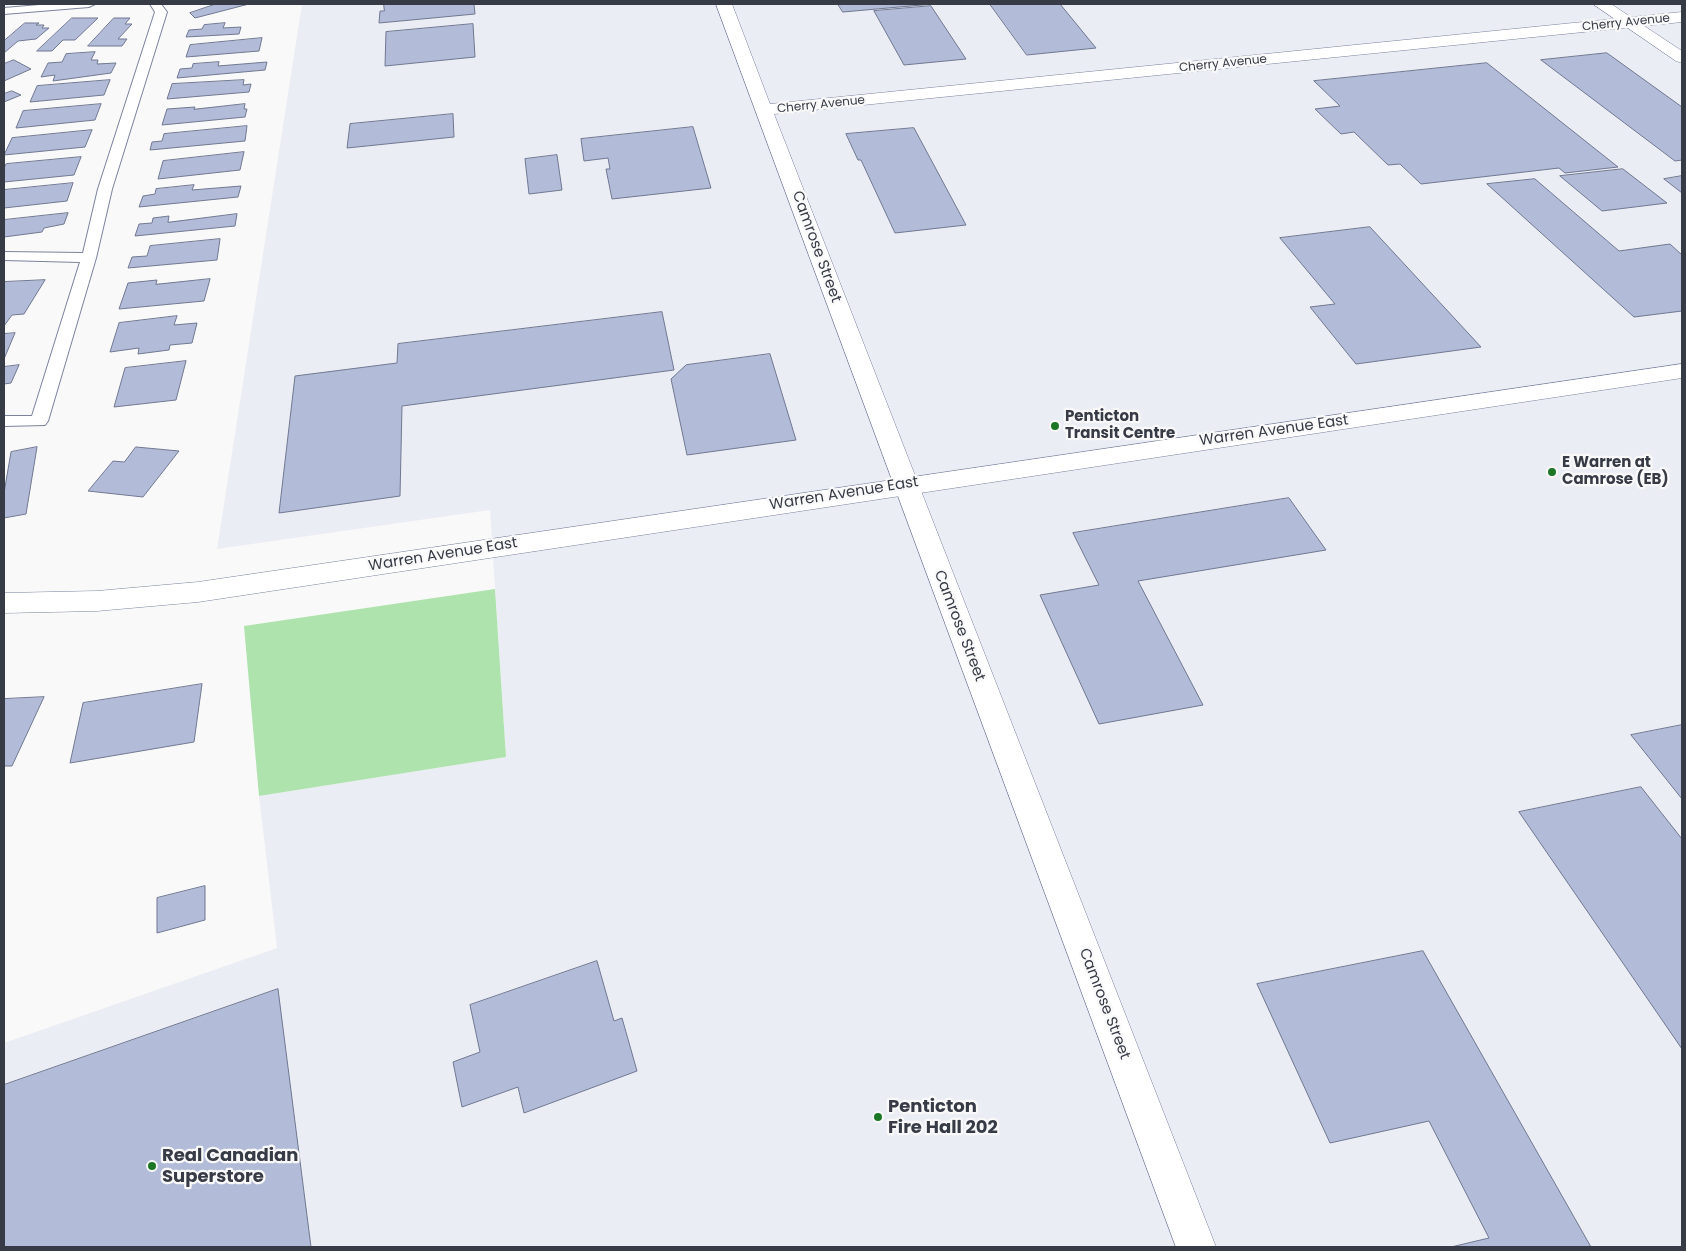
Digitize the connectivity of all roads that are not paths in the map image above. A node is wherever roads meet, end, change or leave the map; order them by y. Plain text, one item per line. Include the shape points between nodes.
1 (89, 4) edge
2 (156, 4) edge
3 (724, 4) edge
4 (1601, 4) edge
5 (4, 11) edge
6 (1682, 17) edge
7 (1630, 23) junction
8 (1682, 58) edge
9 (765, 110) junction
10 (4, 256) edge
11 (89, 258) junction
12 (1682, 371) edge
13 (4, 420) edge
14 (906, 485) junction
15 (4, 603) edge
16 (1196, 1247) edge

1 - 5 lane
2 - 11 lane via 161,12 105,189
3 - 9 street, Camrose Street
4 - 7 street
6 - 7 street, Cherry Avenue
7 - 8 street
7 - 9 street, Cherry Avenue
9 - 14 street, Camrose Street
10 - 11 lane
11 - 13 lane via 39,421
12 - 14 street, Warren Avenue East
14 - 15 street, Warren Avenue East via 198,592 97,601
14 - 16 street, Camrose Street

